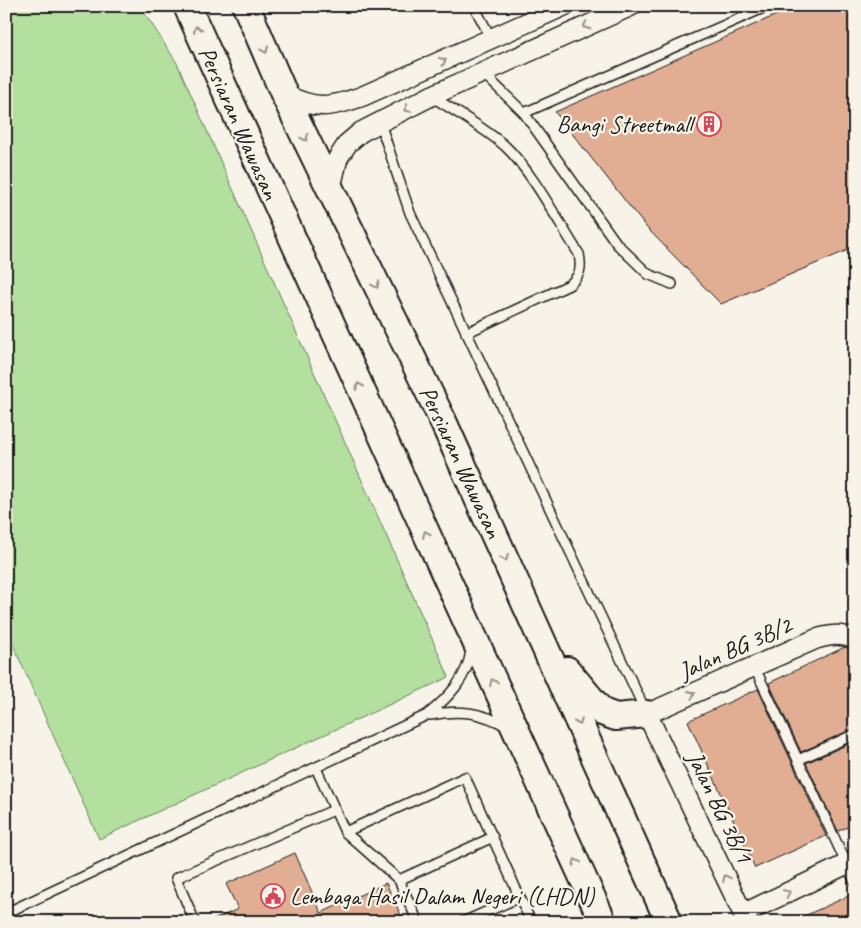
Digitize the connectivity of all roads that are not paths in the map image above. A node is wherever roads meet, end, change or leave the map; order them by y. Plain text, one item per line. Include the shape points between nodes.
1 (187, 6) edge
2 (246, 6) edge
3 (474, 6) edge
4 (564, 6) edge
5 (631, 6) edge
6 (768, 6) edge
7 (492, 40) junction
8 (483, 73) junction
9 (284, 94) junction
10 (431, 96) junction
11 (524, 113) junction
12 (380, 123) junction
13 (330, 191) junction
14 (672, 284) dead end
15 (466, 333) junction
16 (850, 637) edge
17 (474, 638) junction
18 (546, 648) junction
19 (754, 666) junction
20 (647, 714) junction
21 (427, 715) junction
22 (516, 731) junction
23 (855, 734) edge
24 (798, 760) junction
25 (316, 768) junction
26 (334, 810) junction
27 (345, 832) junction
28 (493, 837) junction
29 (850, 862) edge
30 (398, 880) junction
31 (855, 882) edge
32 (520, 897) junction
33 (6, 913) edge
34 (745, 918) edge
35 (195, 922) edge
36 (418, 922) edge
37 (463, 922) edge
38 (531, 922) edge
39 (603, 922) edge
40 (669, 922) edge

17 -> 1 main road, Persiaran Wawasan
2 -> 9 main road, Persiaran Wawasan
3 - 7 lane
4 - 7 street
5 -> 8 street
6 - 11 lane
9 -> 7 street via 307,105 342,104
8 - 10 street
8 - 11 lane
9 -> 13 main road, Persiaran Wawasan
10 -> 12 street
10 - 15 lane via 506,147 521,164 580,254 582,266 578,277 568,285
11 - 14 lane via 617,244 648,274
12 - 13 street via 348,143 338,158
12 - 15 lane via 410,212
13 -> 18 main road, Persiaran Wawasan via 442,419
15 - 20 lane
16 - 19 street, Jalan BG 3B/2 via 830,635 816,639
17 - 21 lane via 470,662 460,682
22 -> 17 main road, Persiaran Wawasan
18 - 20 main road via 602,712 616,717
18 -> 40 main road, Persiaran Wawasan
20 -> 19 street, Jalan BG 3B/2
19 - 24 lane
34 -> 20 street, Jalan BG 3B/1
21 - 22 lane via 449,711 474,712
21 - 25 lane
39 -> 22 main road, Persiaran Wawasan
23 - 24 lane
24 - 29 lane
25 - 26 lane
25 - 33 lane
26 - 27 lane
26 - 35 lane via 176,878
27 - 28 lane via 465,777
27 - 30 lane
28 - 30 lane
28 - 32 lane
29 - 31 lane
34 -> 29 street
30 - 36 lane
32 - 37 lane
32 - 38 lane

